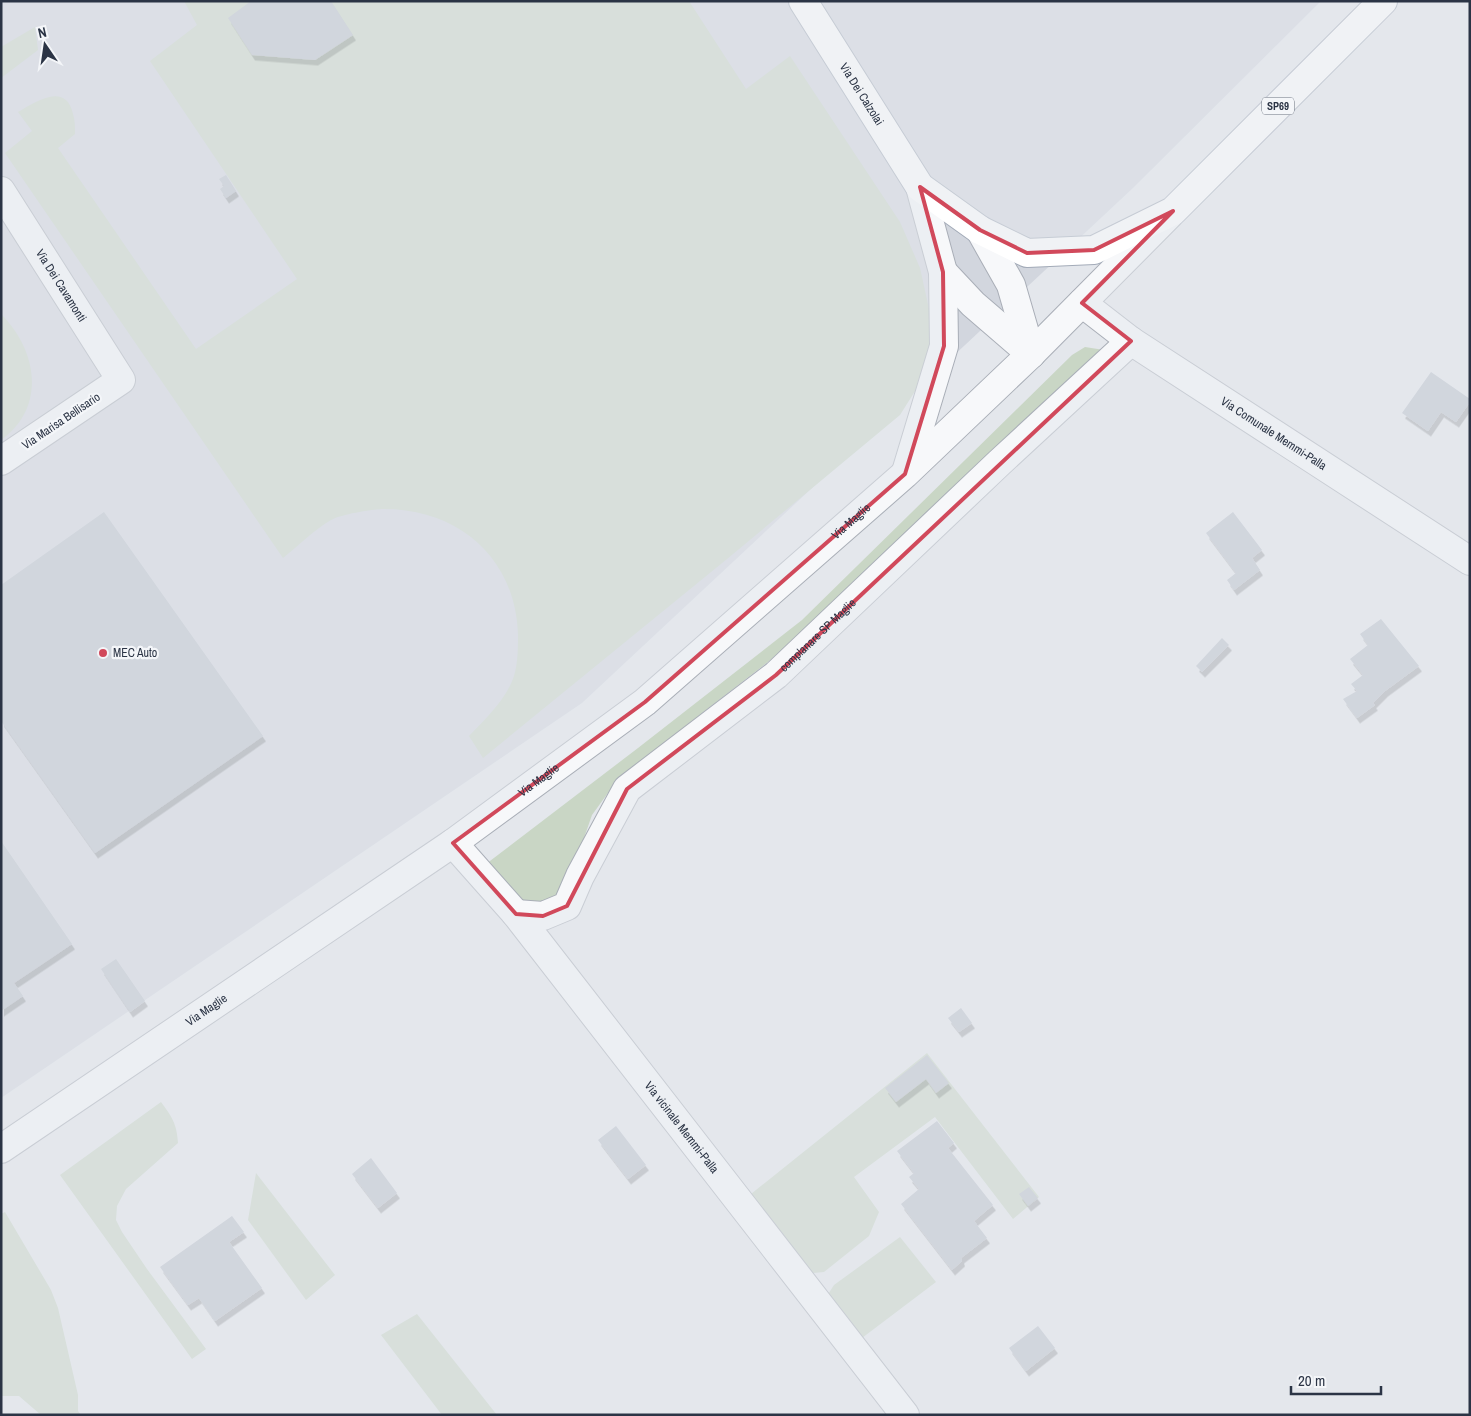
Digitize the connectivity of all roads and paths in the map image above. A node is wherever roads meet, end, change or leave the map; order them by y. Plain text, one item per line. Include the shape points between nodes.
1 (803, 1) edge
2 (1383, 1) edge
3 (920, 187) junction
4 (1, 191) edge
5 (1173, 211) junction
6 (980, 230) junction
7 (943, 272) junction
8 (1082, 303) junction
9 (1131, 342) junction
10 (1031, 354) junction
11 (121, 380) joint
12 (1, 461) edge
13 (905, 474) junction
14 (1470, 561) edge
15 (453, 843) junction
16 (516, 914) junction
17 (1, 1149) edge
18 (905, 1415) edge

1 - 3 main road, Via Dei Calzolai
2 - 5 main road, SP69
3 - 6 main road
3 - 7 street
4 - 11 street, Via Dei Cavamonti
5 - 6 main road via 1094,250 1027,253
5 - 8 street, SP69
6 - 10 street via 1011,285
7 - 10 street via 973,304
7 - 13 street via 944,346
8 - 9 street, Via Comunale Memmi-Palla
8 - 10 street, SP69
9 - 14 street, Via Comunale Memmi-Palla
9 - 16 street, complanare SP Maglie via 776,675 627,789 567,906 542,916
10 - 13 street, Via Maglie
11 - 12 street, Via Marisa Bellisario
13 - 15 street, Via Maglie via 645,702
15 - 16 street, Via vicinale Memmi-Palla
15 - 17 street, Via Maglie
16 - 18 street, Via vicinale Memmi-Palla

